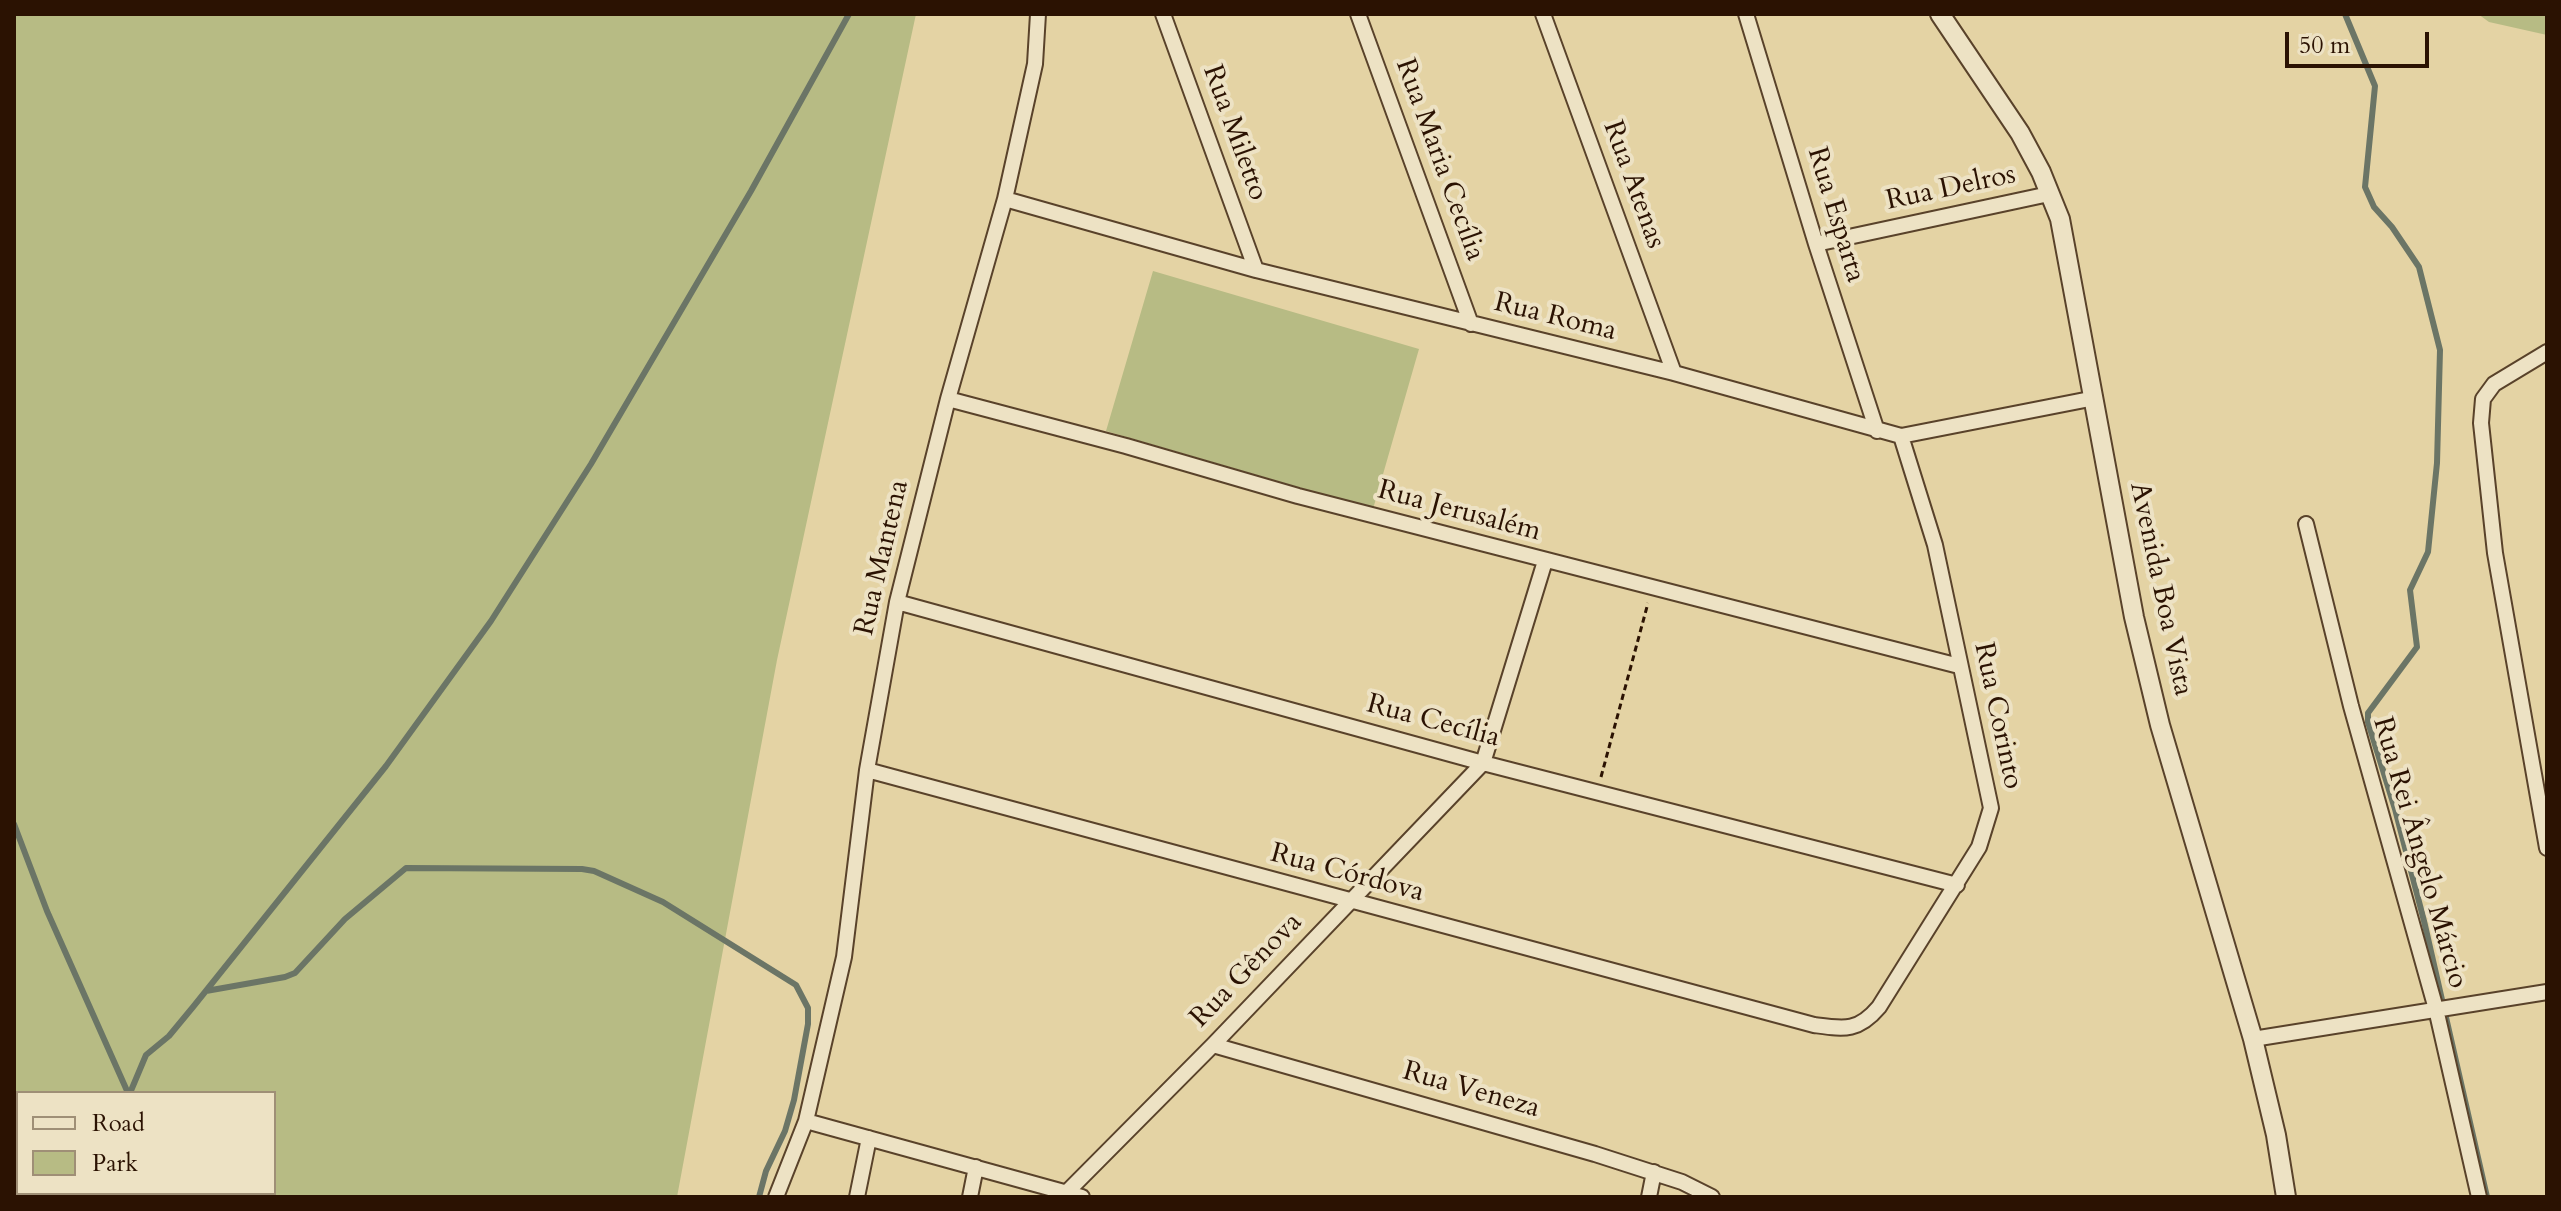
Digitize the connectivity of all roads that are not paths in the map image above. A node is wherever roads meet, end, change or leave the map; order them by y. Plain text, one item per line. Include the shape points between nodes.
1 (1038, 14) edge
2 (1163, 14) edge
3 (1358, 14) edge
4 (1543, 14) edge
5 (1746, 14) edge
6 (1940, 14) edge
7 (2049, 194) junction
8 (1005, 199) junction
9 (1816, 244) junction
10 (1256, 270) junction
11 (1471, 324) junction
12 (2547, 352) edge
13 (1674, 373) junction
14 (2095, 398) junction
15 (948, 399) junction
16 (1877, 431) junction
17 (1901, 436) junction
18 (2306, 524) dead end
19 (1545, 561) junction
20 (897, 602) junction
21 (1959, 666) junction
22 (1483, 763) junction
23 (867, 770) junction
24 (2547, 848) edge
25 (1957, 885) junction
26 (1350, 902) junction
27 (2547, 992) edge
28 (2436, 1009) junction
29 (1814, 1025) joint
30 (2253, 1039) junction
31 (1213, 1045) junction
32 (806, 1121) junction
33 (869, 1138) junction
34 (976, 1167) junction
35 (1654, 1172) junction
36 (1075, 1195) edge
37 (776, 1197) edge
38 (857, 1197) edge
39 (970, 1197) edge
40 (1649, 1197) edge
41 (1712, 1197) edge
42 (2286, 1197) edge
43 (2479, 1197) edge

1 - 8 street, Rua Mantena via 1035,64
2 - 10 street, Rua Miletto
3 - 11 street, Rua Maria Cecília
4 - 13 street, Rua Atenas
5 - 9 street, Rua Esparta
6 - 7 street, Avenida Boa Vista via 2020,133
7 - 9 street, Rua Delros
7 - 14 street, Avenida Boa Vista via 2060,219
8 - 10 street, Rua Roma
8 - 15 street, Rua Mantena
9 - 16 street, Rua Esparta
10 - 11 street, Rua Roma
11 - 13 street, Rua Roma
12 - 24 street via 2494,384 2483,399 2481,423 2495,553
13 - 16 street, Rua Roma
14 - 17 street, Rua Roma
14 - 30 street, Avenida Boa Vista via 2134,617 2160,725
15 - 19 street, Rua Jerusalém
15 - 20 street, Rua Mantena
16 - 17 street, Rua Roma
17 - 21 street, Rua Corinto via 1935,545
18 - 28 street, Rua Rei Ângelo Márcio
19 - 21 street, Rua Jerusalém
19 - 22 street, Rua Gênova
20 - 22 street, Rua Cecília
20 - 23 street, Rua Mantena
21 - 25 street, Rua Corinto via 1991,808 1979,847
22 - 25 street, Rua Cecília
22 - 26 street, Rua Gênova
23 - 26 street, Rua Córdova
23 - 32 street, Rua Mantena via 844,957
25 - 29 street, Rua Corinto via 1872,1015 1853,1027
26 - 29 street, Rua Córdova
26 - 31 street, Rua Gênova
27 - 28 street
28 - 30 street
28 - 43 street, Rua Rei Ângelo Márcio
30 - 42 street, Avenida Boa Vista
31 - 35 street, Rua Veneza
31 - 36 street, Rua Gênova
32 - 33 street, Rua Gênova
32 - 37 street, Rua Mantena
33 - 34 street, Rua Gênova
33 - 38 street
34 - 36 street, Rua Gênova
34 - 39 street
35 - 40 street
35 - 41 street, Rua Veneza

